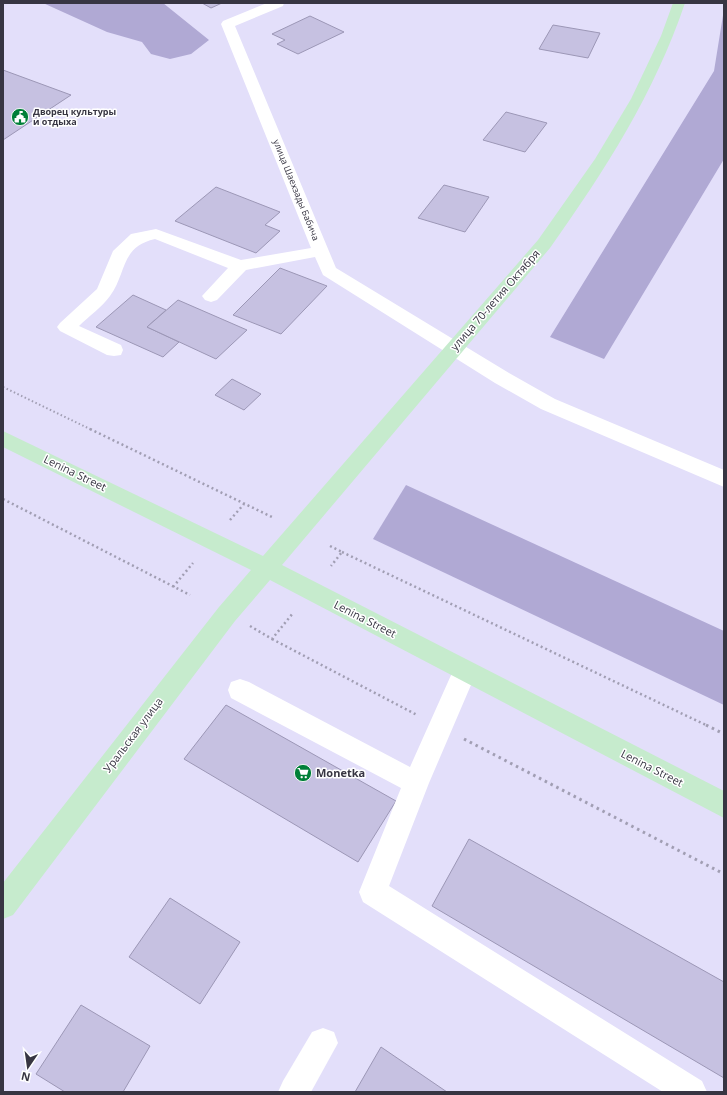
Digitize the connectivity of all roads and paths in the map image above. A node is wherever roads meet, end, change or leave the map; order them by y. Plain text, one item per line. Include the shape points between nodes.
1 (278, 3) edge
2 (678, 3) edge
3 (321, 251) junction
4 (240, 266) junction
5 (210, 296) dead end
6 (453, 348) junction
7 (114, 350) dead end
8 (3, 387) edge
9 (3, 438) edge
10 (724, 479) edge
11 (3, 499) edge
12 (244, 504) junction
13 (274, 518) dead end
14 (230, 520) dead end
15 (330, 546) dead end
16 (342, 552) junction
17 (193, 563) dead end
18 (330, 566) dead end
19 (267, 568) junction
20 (173, 588) junction
21 (190, 595) dead end
22 (293, 613) dead end
23 (245, 623) dead end
24 (272, 639) junction
25 (465, 671) junction
26 (240, 690) dead end
27 (441, 727) junction
28 (724, 734) edge
29 (416, 783) junction
30 (724, 805) edge
31 (724, 874) edge
32 (3, 905) edge
33 (323, 1043) dead end
34 (294, 1092) edge
35 (691, 1092) edge

1 - 3 street, улица Шаехзады Бабича via 228,24
2 - 6 main road, улица 70-летия Октября via 651,71 628,119 590,180 544,244
3 - 4 street
3 - 6 street, улица Шаехзады Бабича via 329,271
4 - 5 street
4 - 7 street via 156,234 137,238 119,255 110,282 103,293 66,327
6 - 10 street, улица Шаехзады Бабича via 548,404
6 - 19 main road, улица 70-летия Октября
8 - 12 path
9 - 19 main road, Lenina Street
11 - 20 path
12 - 13 path
12 - 14 path
15 - 16 path
16 - 18 path
16 - 28 path
17 - 20 path
19 - 25 main road, Lenina Street
19 - 32 main road, Уральская улица via 183,670
20 - 21 path
22 - 24 path
23 - 24 path
24 - 27 path
25 - 27 street
25 - 30 main road, Lenina Street
26 - 29 street
27 - 29 street
27 - 31 path
29 - 35 street via 373,892
33 - 34 street

